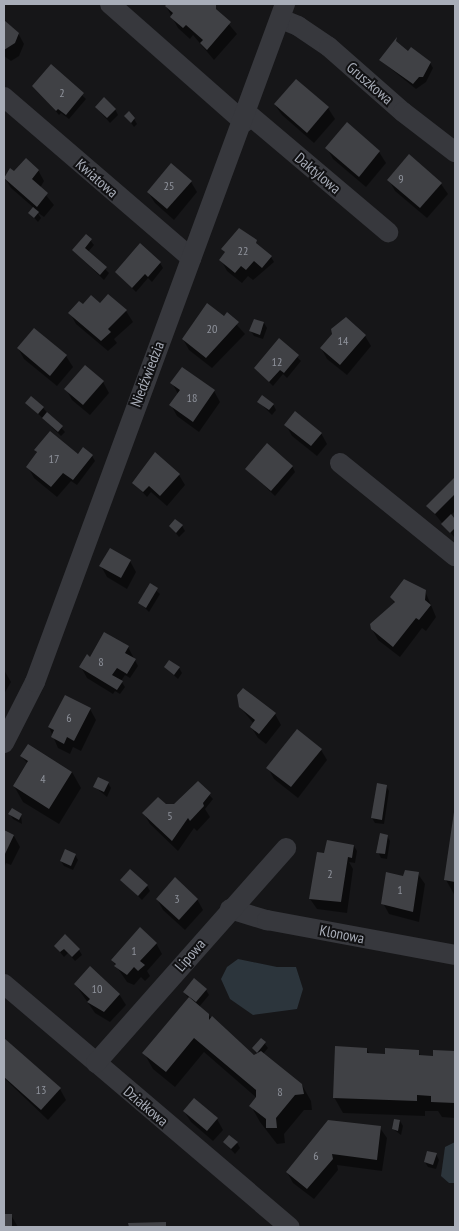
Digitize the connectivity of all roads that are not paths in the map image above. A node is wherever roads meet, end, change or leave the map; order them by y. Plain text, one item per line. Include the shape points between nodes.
1 (110, 4) edge
2 (283, 11) edge
3 (4, 97) edge
4 (245, 117) junction
5 (455, 152) edge
6 (388, 232) dead end
7 (191, 258) junction
8 (340, 463) dead end
9 (455, 556) edge
10 (4, 743) edge
11 (286, 848) dead end
12 (230, 909) junction
13 (455, 955) edge
14 (4, 984) edge
15 (96, 1063) junction
16 (290, 1227) edge

1 - 4 street, Daktylowa
2 - 4 street, Niedźwiedzia
2 - 5 street, Gruszkowa
3 - 7 street, Kwiatowa
4 - 6 street, Daktylowa
4 - 7 street, Niedźwiedzia
7 - 10 street, Niedźwiedzia via 36,682
8 - 9 street
11 - 12 street, Lipowa
12 - 13 street, Klonowa via 267,920
12 - 15 street, Lipowa
14 - 15 street, Działkowa
15 - 16 street, Działkowa

